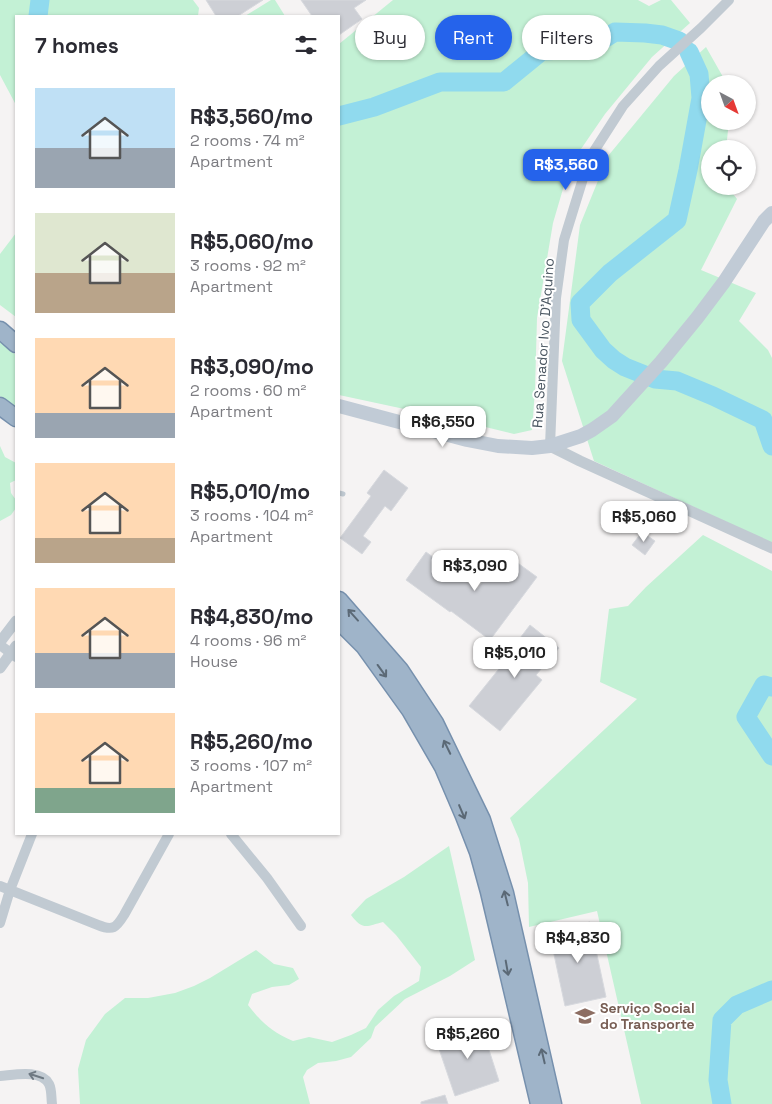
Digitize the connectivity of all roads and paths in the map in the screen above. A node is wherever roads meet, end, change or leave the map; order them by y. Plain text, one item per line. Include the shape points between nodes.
1 (729, 0) edge
2 (772, 213) edge
3 (0, 330) edge
4 (15, 343) edge
5 (0, 406) edge
6 (340, 406) edge
7 (15, 417) edge
8 (550, 446) junction
9 (772, 548) edge
10 (340, 601) edge
11 (15, 622) edge
12 (340, 622) edge
13 (0, 644) edge
14 (14, 652) edge
15 (0, 668) edge
16 (32, 835) edge
17 (168, 835) edge
18 (232, 835) edge
19 (5, 888) edge
20 (0, 923) edge
21 (301, 926) dead end
22 (0, 1076) edge
23 (52, 1104) edge
24 (539, 1104) edge
25 (553, 1104) edge

1 - 8 street, Rua Senador Ivo D'Aquino via 659,66 623,106 589,159 564,240 556,298
2 - 8 main road via 697,318 625,403 592,430
3 - 4 highway
5 - 7 highway
6 - 8 main road via 498,446
8 - 9 street
25 -> 10 highway via 505,893 482,820 420,700 400,670
11 - 13 street
12 -> 24 highway via 364,646 410,710 442,767 464,816 489,892
13 - 14 street
14 - 15 street
16 - 19 street
17 - 19 street via 114,928 107,929
18 - 21 street
19 - 20 street
23 -> 22 street via 48,1082 41,1077 30,1074

